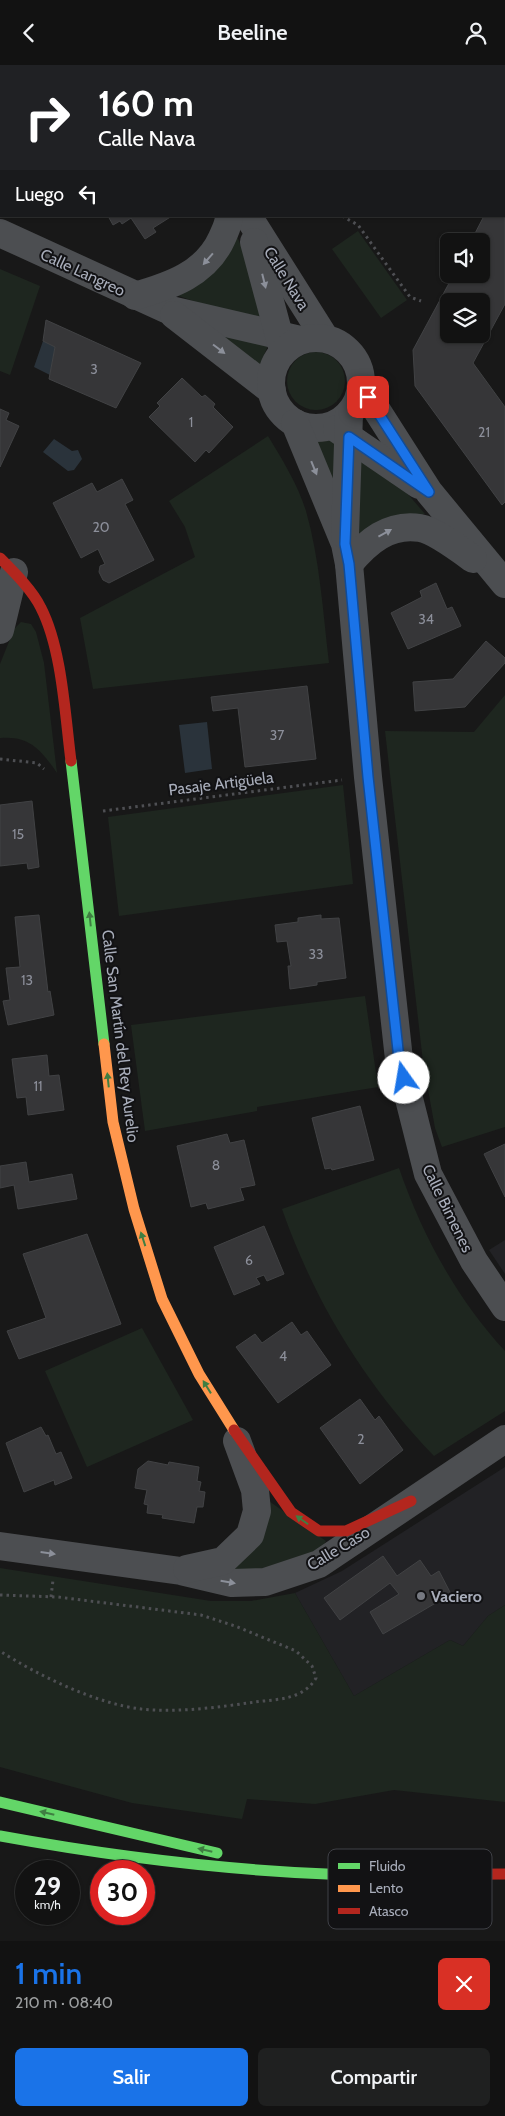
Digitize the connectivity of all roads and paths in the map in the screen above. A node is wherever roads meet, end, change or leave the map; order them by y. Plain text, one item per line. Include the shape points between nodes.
1 (229, 217) edge
2 (248, 217) edge
3 (344, 217) edge
4 (0, 233) edge
5 (135, 296) junction
6 (420, 301) dead end
7 (166, 309) junction
8 (297, 341) junction
9 (362, 387) junction
10 (272, 391) junction
11 (295, 423) junction
12 (343, 426) junction
13 (429, 492) junction
14 (347, 554) junction
15 (7, 565) edge
16 (501, 580) edge
17 (0, 630) edge
18 (0, 759) edge
19 (47, 773) dead end
20 (368, 777) junction
21 (78, 815) junction
22 (505, 1307) edge
23 (233, 1429) junction
24 (505, 1439) edge
25 (411, 1501) junction
26 (0, 1546) edge
27 (181, 1571) junction
28 (0, 1595) edge
29 (0, 1651) edge
30 (0, 1802) edge
31 (0, 1836) edge
32 (304, 1874) junction
33 (492, 1874) edge
34 (505, 1874) edge
35 (328, 1875) edge

1 -> 5 street via 218,246 206,263 187,277
2 -> 8 street, Calle Nava
2 - 8 street, Calle Nava
3 - 6 path via 358,225 410,297
4 - 5 street, Calle Langreo
5 - 7 street, Calle Langreo
7 - 8 street, Calle Langreo
7 -> 10 street, Calle Langreo
8 - 9 street via 343,347 356,361
8 - 10 street via 275,363
9 - 12 street via 358,401
9 - 13 street
10 - 11 street via 276,404
11 - 12 street via 320,429
11 -> 14 street, Calle Bimenes
12 - 13 street
12 - 14 street, Calle Bimenes
13 - 16 street
14 -> 16 street via 390,529 421,528 450,543
14 - 20 street, Calle Bimenes
15 - 17 street
15 - 21 main road, Calle San Martín del Rey Aurelio via 42,607 55,645
18 - 19 path via 37,763
20 - 21 path, Pasaje Artigüela
20 - 22 street, Calle Bimenes via 399,1059 428,1174 474,1261
23 -> 21 main road, Calle San Martín del Rey Aurelio via 199,1374 162,1299 134,1209 113,1122
25 -> 23 main road, Calle San Martín del Rey Aurelio via 346,1531 318,1531 291,1512
23 - 27 street via 255,1490 256,1511 250,1535 223,1561
24 - 25 street, Calle Caso
27 -> 25 street, Calle Caso via 232,1583 265,1582 291,1575 325,1560
26 -> 27 street, Calle Caso
28 - 29 path via 58,1597 202,1615 296,1651 312,1665 316,1678 311,1687 292,1697 230,1706 141,1709 99,1699 55,1681
32 -> 30 main road
31 - 32 main road via 147,1862
32 - 35 main road
33 - 34 main road

